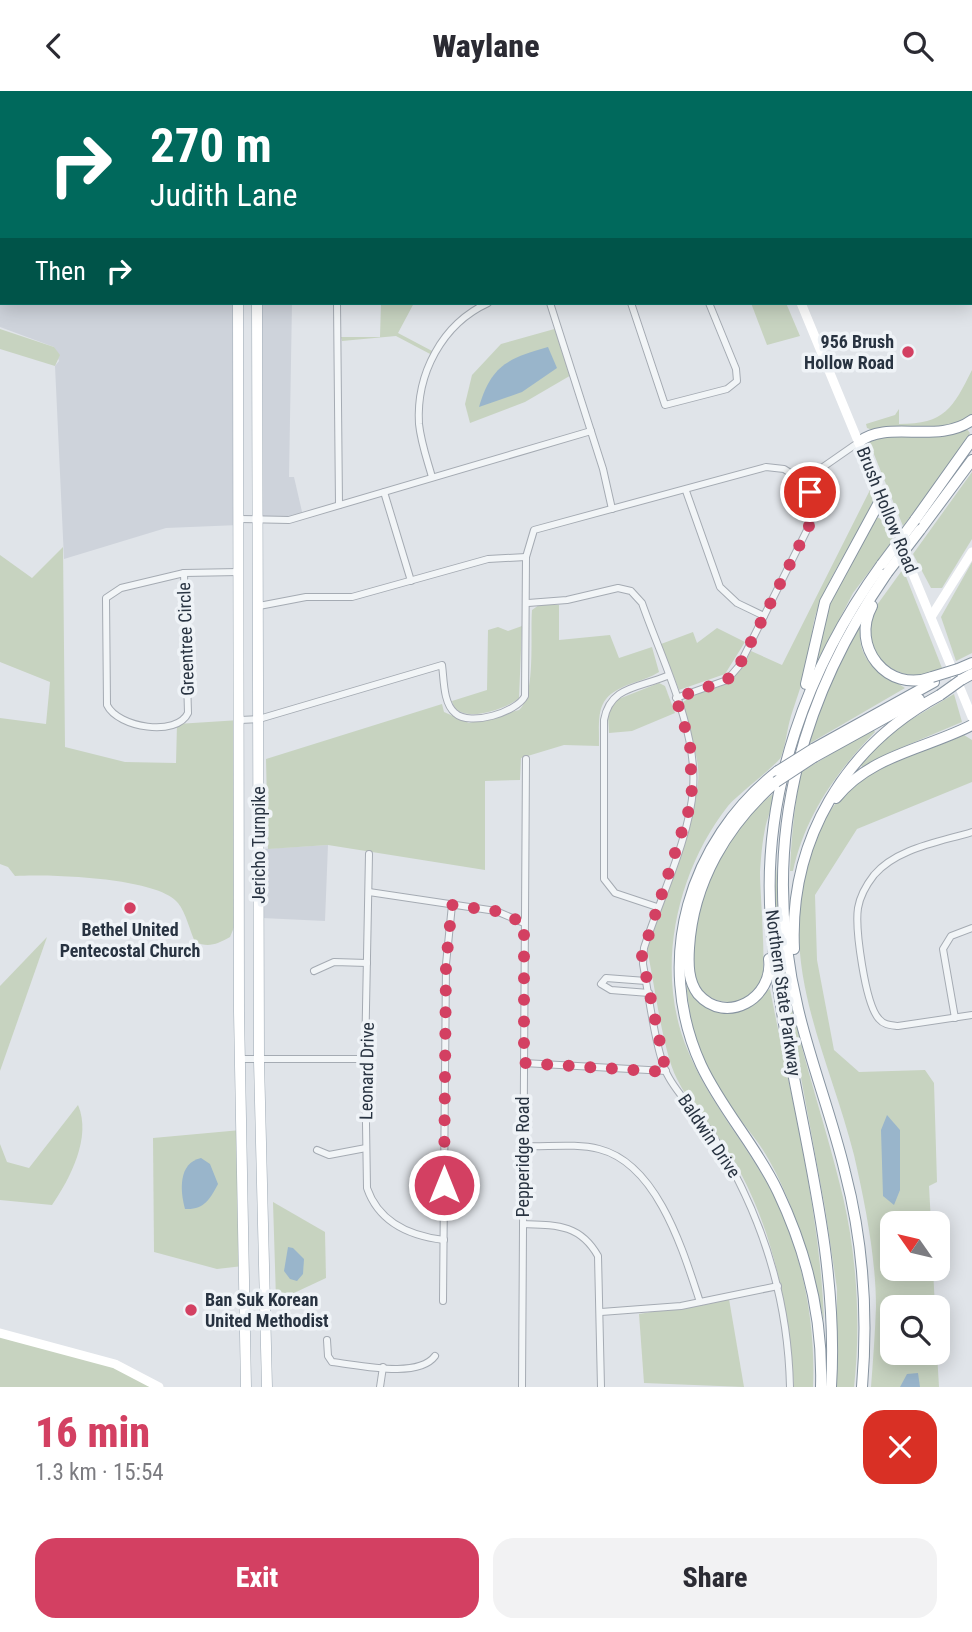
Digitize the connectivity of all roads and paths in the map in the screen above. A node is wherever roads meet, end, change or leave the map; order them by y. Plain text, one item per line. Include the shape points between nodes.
1 (238, 305) edge
2 (257, 305) edge
3 (337, 305) edge
4 (468, 305) edge
5 (484, 305) edge
6 (551, 305) edge
7 (632, 305) edge
8 (710, 305) edge
9 (801, 305) edge
10 (470, 311) junction
11 (972, 420) edge
12 (591, 431) junction
13 (972, 440) edge
14 (859, 442) junction
15 (972, 462) edge
16 (432, 477) junction
17 (803, 481) junction
18 (686, 491) junction
19 (384, 492) junction
20 (882, 497) junction
21 (339, 505) junction
22 (611, 509) junction
23 (239, 519) junction
24 (258, 519) junction
25 (918, 525) junction
26 (972, 552) edge
27 (526, 557) junction
28 (885, 568) junction
29 (239, 572) junction
30 (184, 573) junction
31 (411, 581) junction
32 (948, 590) junction
33 (924, 600) junction
34 (528, 603) junction
35 (259, 606) junction
36 (764, 616) junction
37 (931, 617) junction
38 (972, 663) edge
39 (964, 674) edge
40 (667, 676) junction
41 (936, 686) junction
42 (676, 698) junction
43 (972, 717) edge
44 (260, 719) junction
45 (240, 720) junction
46 (798, 722) junction
47 (972, 725) edge
48 (526, 759) dead end
49 (777, 776) junction
50 (814, 829) junction
51 (972, 832) edge
52 (369, 854) dead end
53 (369, 892) junction
54 (452, 905) junction
55 (657, 907) junction
56 (771, 918) junction
57 (524, 923) junction
58 (972, 928) edge
59 (368, 963) junction
60 (314, 971) dead end
61 (646, 981) junction
62 (649, 993) junction
63 (972, 1015) edge
64 (955, 1018) junction
65 (240, 1059) junction
66 (365, 1059) junction
67 (260, 1061) junction
68 (524, 1063) junction
69 (666, 1072) junction
70 (523, 1146) junction
71 (366, 1148) junction
72 (317, 1150) dead end
73 (523, 1224) junction
74 (444, 1240) junction
75 (778, 1286) junction
76 (443, 1301) dead end
77 (700, 1302) junction
78 (601, 1312) junction
79 (0, 1333) edge
80 (327, 1340) dead end
81 (435, 1356) dead end
82 (383, 1367) junction
83 (159, 1387) edge
84 (246, 1387) edge
85 (267, 1387) edge
86 (380, 1387) edge
87 (522, 1387) edge
88 (601, 1387) edge
89 (790, 1387) edge
90 (821, 1387) edge
91 (831, 1387) edge
92 (862, 1387) edge
93 (867, 1387) edge

1 - 23 main road, Jericho Turnpike
2 - 24 main road, Jericho Turnpike
3 - 21 street
4 - 10 street
5 - 10 street
6 - 12 street
7 - 8 street via 665,405 727,389 737,381
9 - 14 main road, Brush Hollow Road
10 - 16 street via 438,347 423,382 419,425
11 - 14 highway via 945,432 872,434
12 - 16 street
12 - 22 street
13 - 25 highway, Northern State Parkway
14 - 17 street
14 - 20 main road, Brush Hollow Road
15 - 25 highway, Northern State Parkway
16 - 19 street
17 - 18 street via 784,469 766,467
17 - 36 street via 813,505 810,524
18 - 22 street
18 - 36 street via 720,587 737,603
19 - 21 street
19 - 31 street
20 - 33 main road, Brush Hollow Road
20 - 46 highway via 822,610
21 - 24 street via 289,520
22 - 27 street via 539,528 530,536
23 - 24 street
23 - 29 main road, Jericho Turnpike
24 - 35 main road, Jericho Turnpike
25 - 28 highway, Northern State Parkway, bridge
26 - 32 main road
27 - 31 street via 488,559
27 - 34 street
28 - 41 highway via 865,622 869,652 881,669 894,677
28 - 46 highway, Northern State Parkway via 839,629
28 - 92 highway, Northern State Parkway via 812,713 793,780 784,857 785,932 792,984 846,1175 859,1248
29 - 30 street, Greentree Circle
29 - 45 main road, Jericho Turnpike
30 - 30 street, Greentree Circle via 121,588 106,598 107,705 123,722 170,726 188,713
31 - 35 street via 352,597 306,597
32 - 33 main road
32 - 37 main road
33 - 37 main road, Brush Hollow Road
34 - 40 street, Baldwin Drive via 624,589 636,595
34 - 44 street via 521,704 480,717 460,717 448,703 442,665
35 - 44 main road, Jericho Turnpike
36 - 42 street via 731,676
37 - 43 main road, Brush Hollow Road
38 - 39 highway
39 - 41 highway, bridge
40 - 42 street, Baldwin Drive
40 - 55 street via 614,696 604,720 604,879 615,893
41 - 49 highway, bridge
41 - 50 highway via 862,753 831,795
42 - 55 street, Baldwin Drive via 694,787
44 - 45 street
44 - 67 main road, Jericho Turnpike
45 - 65 main road, Jericho Turnpike
46 - 56 highway, Northern State Parkway via 774,829
47 - 50 highway via 865,771 840,793
48 - 57 street, Pepperidge Road
49 - 56 highway via 734,825 699,894 689,964 692,983 704,999 732,1008 759,994 770,970
49 - 90 highway via 732,814 701,864 683,925 681,986 687,1025 701,1064 767,1170 798,1238 816,1311
50 - 93 highway via 797,884 794,953 805,1016 860,1213 870,1305
51 - 64 street via 910,851 886,864 867,885 857,921 872,1006 879,1019 898,1026
52 - 53 street, Leonard Drive
53 - 54 street
53 - 59 street, Leonard Drive
54 - 57 street via 496,911
54 - 74 street via 446,964
55 - 61 street, Baldwin Drive via 642,956
56 - 91 highway, Northern State Parkway via 782,1006 827,1251
57 - 68 street, Pepperidge Road
58 - 64 street via 951,936 943,949
59 - 60 street via 334,962
59 - 66 street, Leonard Drive
61 - 62 street, Baldwin Drive
61 - 62 street via 610,978 601,984 611,990
62 - 69 street, Baldwin Drive
63 - 64 street
65 - 67 street
65 - 84 main road, Jericho Turnpike
66 - 67 street
66 - 71 street, Leonard Drive
67 - 85 main road, Jericho Turnpike
68 - 69 street
68 - 70 street, Pepperidge Road
69 - 75 street, Baldwin Drive via 739,1179 763,1234
70 - 73 street, Pepperidge Road
70 - 77 street via 599,1149 632,1166 670,1224
71 - 72 street via 329,1154
71 - 74 street, Leonard Drive via 367,1188 373,1202 401,1230
73 - 78 street via 567,1226 591,1243 600,1265
73 - 87 street, Pepperidge Road
74 - 76 street
75 - 77 street
75 - 89 street, Baldwin Drive
77 - 78 street via 656,1310
78 - 88 street
79 - 83 main road via 116,1364
80 - 82 street via 332,1362
81 - 82 street via 420,1368
82 - 86 street

